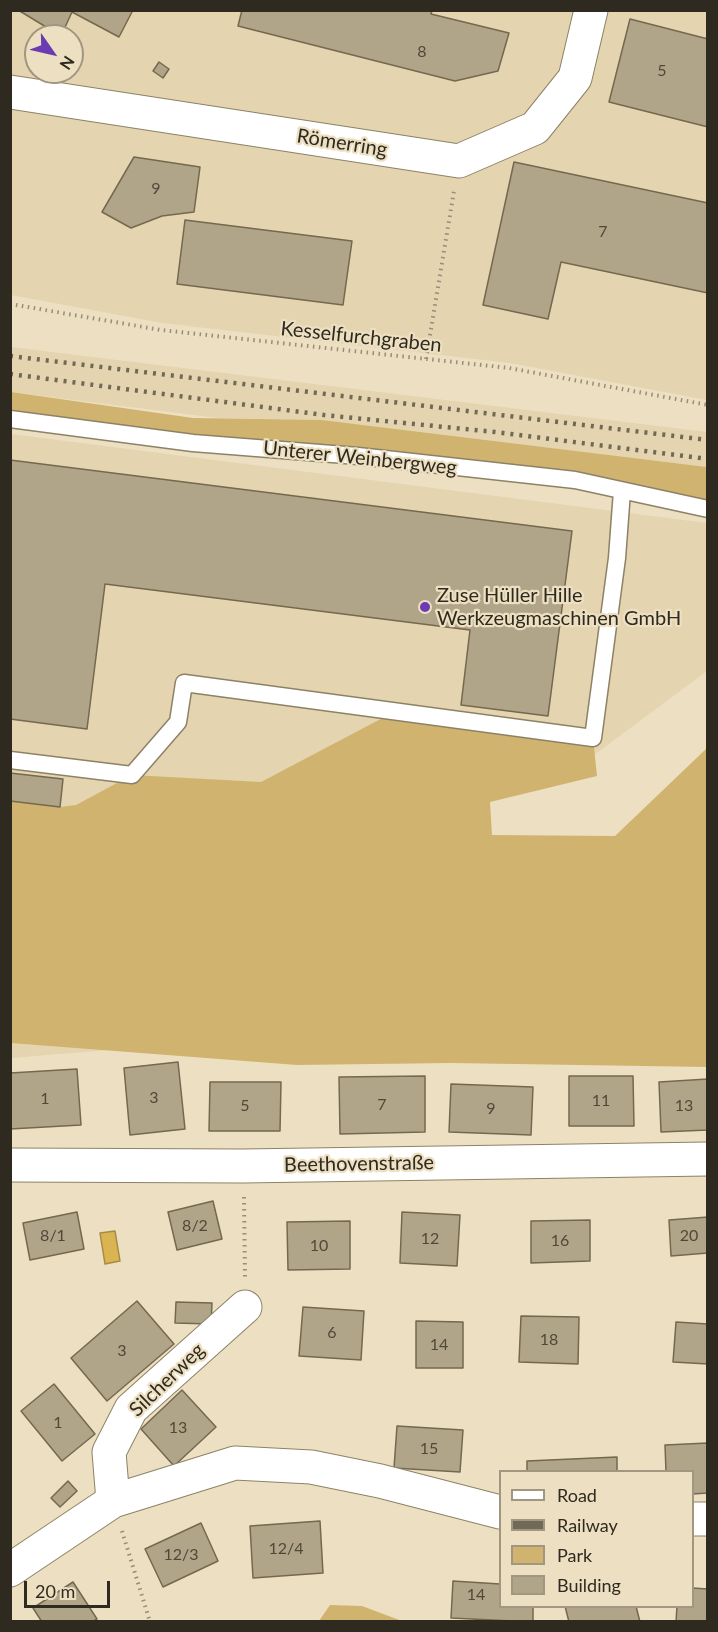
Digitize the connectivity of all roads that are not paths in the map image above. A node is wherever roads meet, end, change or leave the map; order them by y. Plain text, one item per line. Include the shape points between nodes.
1 (591, 10) edge
2 (10, 92) edge
3 (10, 418) edge
4 (622, 490) junction
5 (708, 509) edge
6 (10, 760) edge
7 (708, 1159) edge
8 (10, 1165) edge
9 (245, 1307) road end
10 (113, 1501) junction
11 (499, 1511) edge
12 (10, 1570) edge

1 - 2 street, Römerring via 575,78 535,128 459,161
3 - 4 lane, Unterer Weinbergweg via 194,443 564,479
4 - 5 lane, Unterer Weinbergweg
4 - 6 lane via 593,738 184,683 178,722 132,775
7 - 8 street, Beethovenstraße via 243,1166
9 - 10 street, Silcherweg via 131,1409 109,1452
10 - 11 street via 235,1463 311,1467
10 - 12 street

